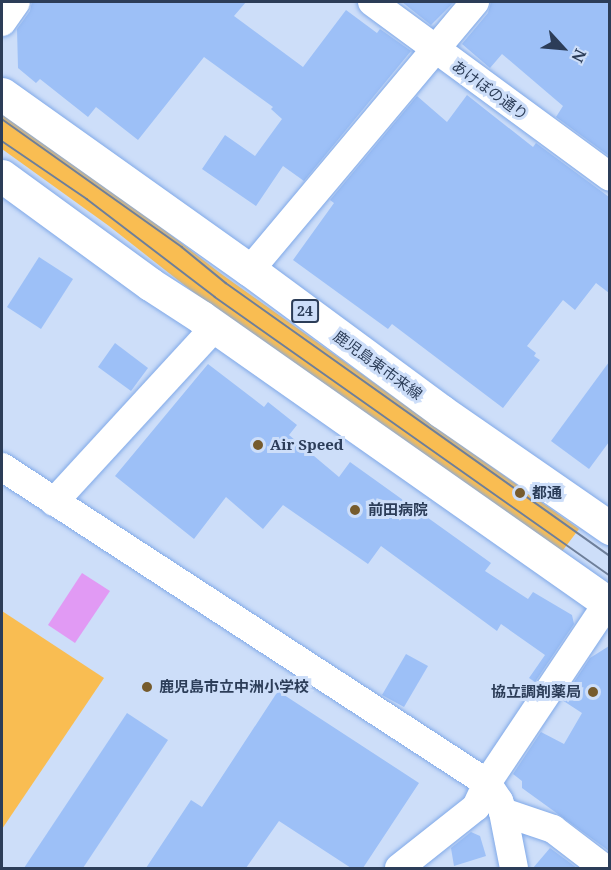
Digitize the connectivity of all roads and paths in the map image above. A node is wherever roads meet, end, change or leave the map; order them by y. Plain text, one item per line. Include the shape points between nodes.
1 (16, 2) edge
2 (372, 2) edge
3 (475, 2) edge
4 (2, 22) edge
5 (434, 49) junction
6 (2, 94) edge
7 (2, 176) edge
8 (609, 177) edge
9 (250, 270) junction
10 (215, 327) junction
11 (2, 467) edge
12 (54, 502) junction
13 (609, 528) edge
14 (609, 602) edge
15 (487, 783) junction
16 (503, 812) junction
17 (399, 868) edge
18 (514, 868) edge
19 (604, 868) edge

1 - 4 street
2 - 5 street, あけぼの通り
3 - 5 street
5 - 8 street, あけぼの通り
5 - 9 street
6 - 9 main road, 鹿児島東市来線 / 24
7 - 10 main road
9 - 13 main road, 鹿児島東市来線 / 24 via 441,411
10 - 12 street
10 - 14 main road
11 - 12 street
12 - 15 street
14 - 15 street
15 - 16 street
15 - 17 street via 476,807
16 - 18 street
16 - 19 street via 553,830

